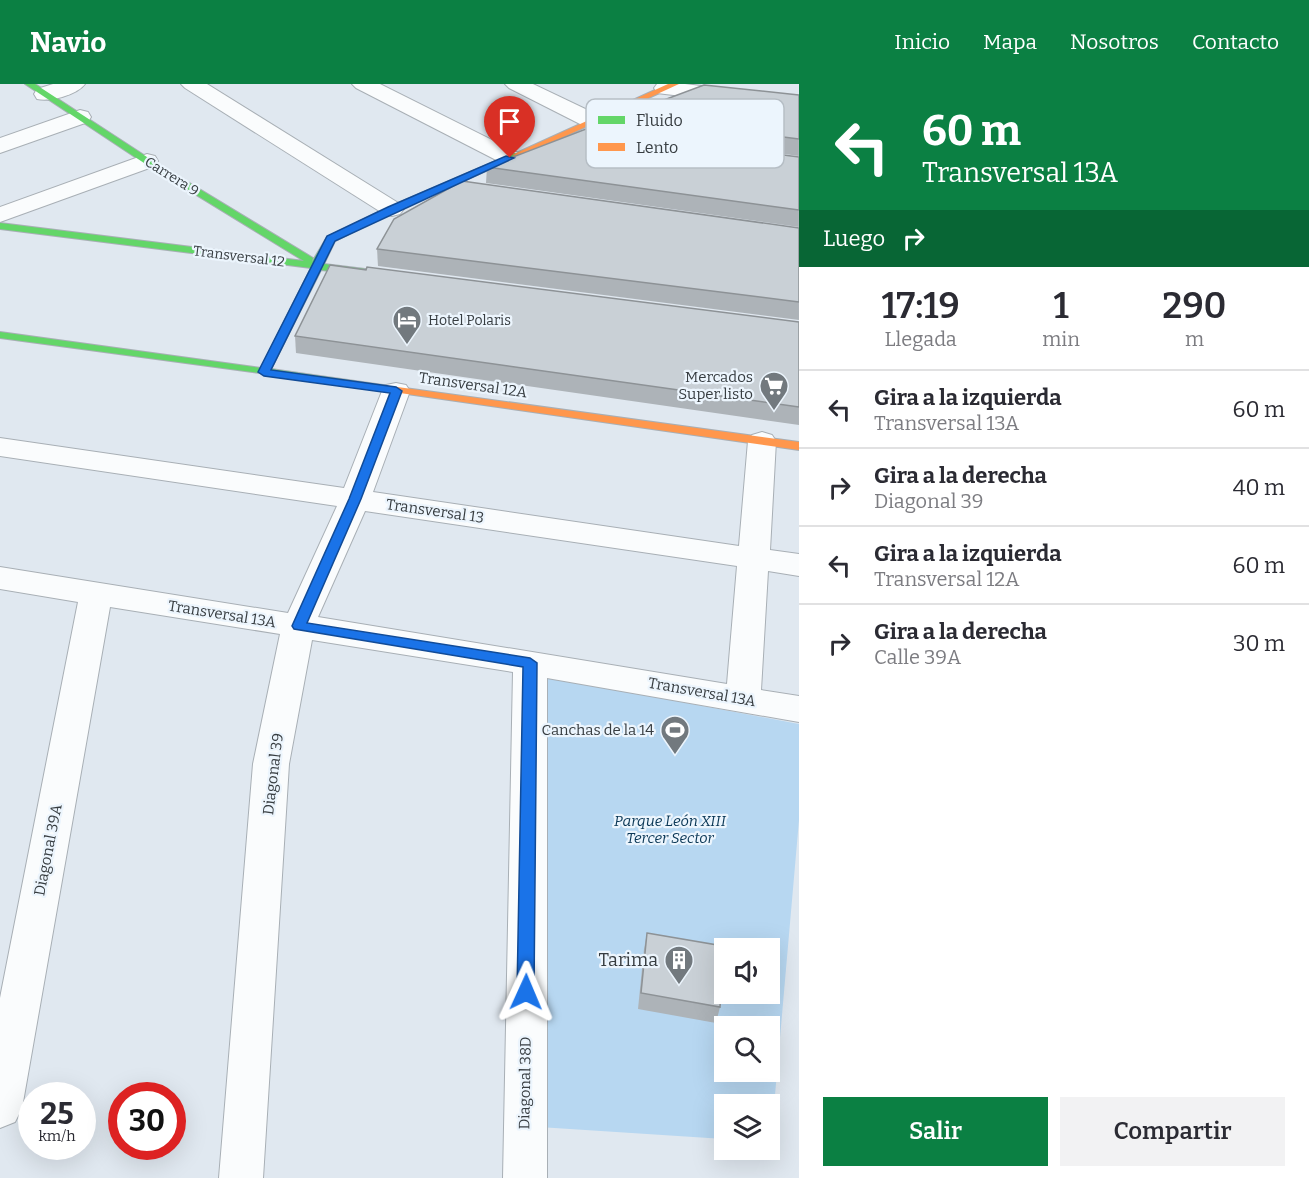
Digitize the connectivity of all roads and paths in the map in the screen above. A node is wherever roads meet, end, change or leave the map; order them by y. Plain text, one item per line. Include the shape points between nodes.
1 (74, 84) edge
2 (192, 84) edge
3 (363, 84) edge
4 (516, 84) edge
5 (670, 86) edge
6 (37, 89) edge
7 (648, 99) edge
8 (758, 99) edge
9 (784, 103) edge
10 (799, 105) edge
11 (80, 117) junction
12 (586, 124) edge
13 (586, 131) edge
14 (564, 134) joint
15 (0, 146) edge
16 (510, 158) junction
17 (147, 160) junction
18 (446, 187) junction
19 (482, 192) edge
20 (392, 209) junction
21 (0, 215) edge
22 (0, 226) edge
23 (318, 266) junction
24 (388, 275) edge
25 (0, 335) edge
26 (264, 372) junction
27 (396, 391) junction
28 (762, 441) junction
29 (799, 446) edge
30 (0, 447) edge
31 (355, 499) junction
32 (754, 558) junction
33 (799, 565) edge
34 (0, 578) edge
35 (96, 593) junction
36 (298, 626) junction
37 (530, 663) junction
38 (743, 698) junction
39 (799, 709) edge
40 (0, 1108) edge
41 (241, 1178) edge
42 (525, 1178) edge

1 - 6 street
2 - 20 street
3 - 16 street
4 - 12 street
5 - 7 street
5 - 8 street
6 - 11 street, Carrera 9
9 - 10 street
11 - 15 street
11 - 17 street, Carrera 9
13 - 14 street
14 - 16 street
16 - 18 street
17 - 21 street
17 - 23 street, Carrera 9
18 - 19 street
18 - 20 street
20 - 23 street via 331,239
22 - 23 street, Transversal 12
23 - 24 street, Transversal 12
23 - 26 street
25 - 26 street, Transversal 12A
26 - 27 street, Transversal 12A
27 - 28 street, Transversal 12A
27 - 31 street, Diagonal 39
28 - 29 street, Transversal 12A
28 - 32 street
30 - 31 street, Transversal 13
31 - 32 street, Transversal 13
31 - 36 street, Diagonal 39
32 - 33 street, Transversal 13
32 - 38 street
34 - 35 street, Transversal 13A
35 - 36 street, Transversal 13A
35 - 40 street, Diagonal 39A
36 - 37 street, Transversal 13A
36 - 41 street, Diagonal 39 via 271,764
37 - 38 street, Transversal 13A
37 - 42 street, Diagonal 38D
38 - 39 street, Transversal 13A

